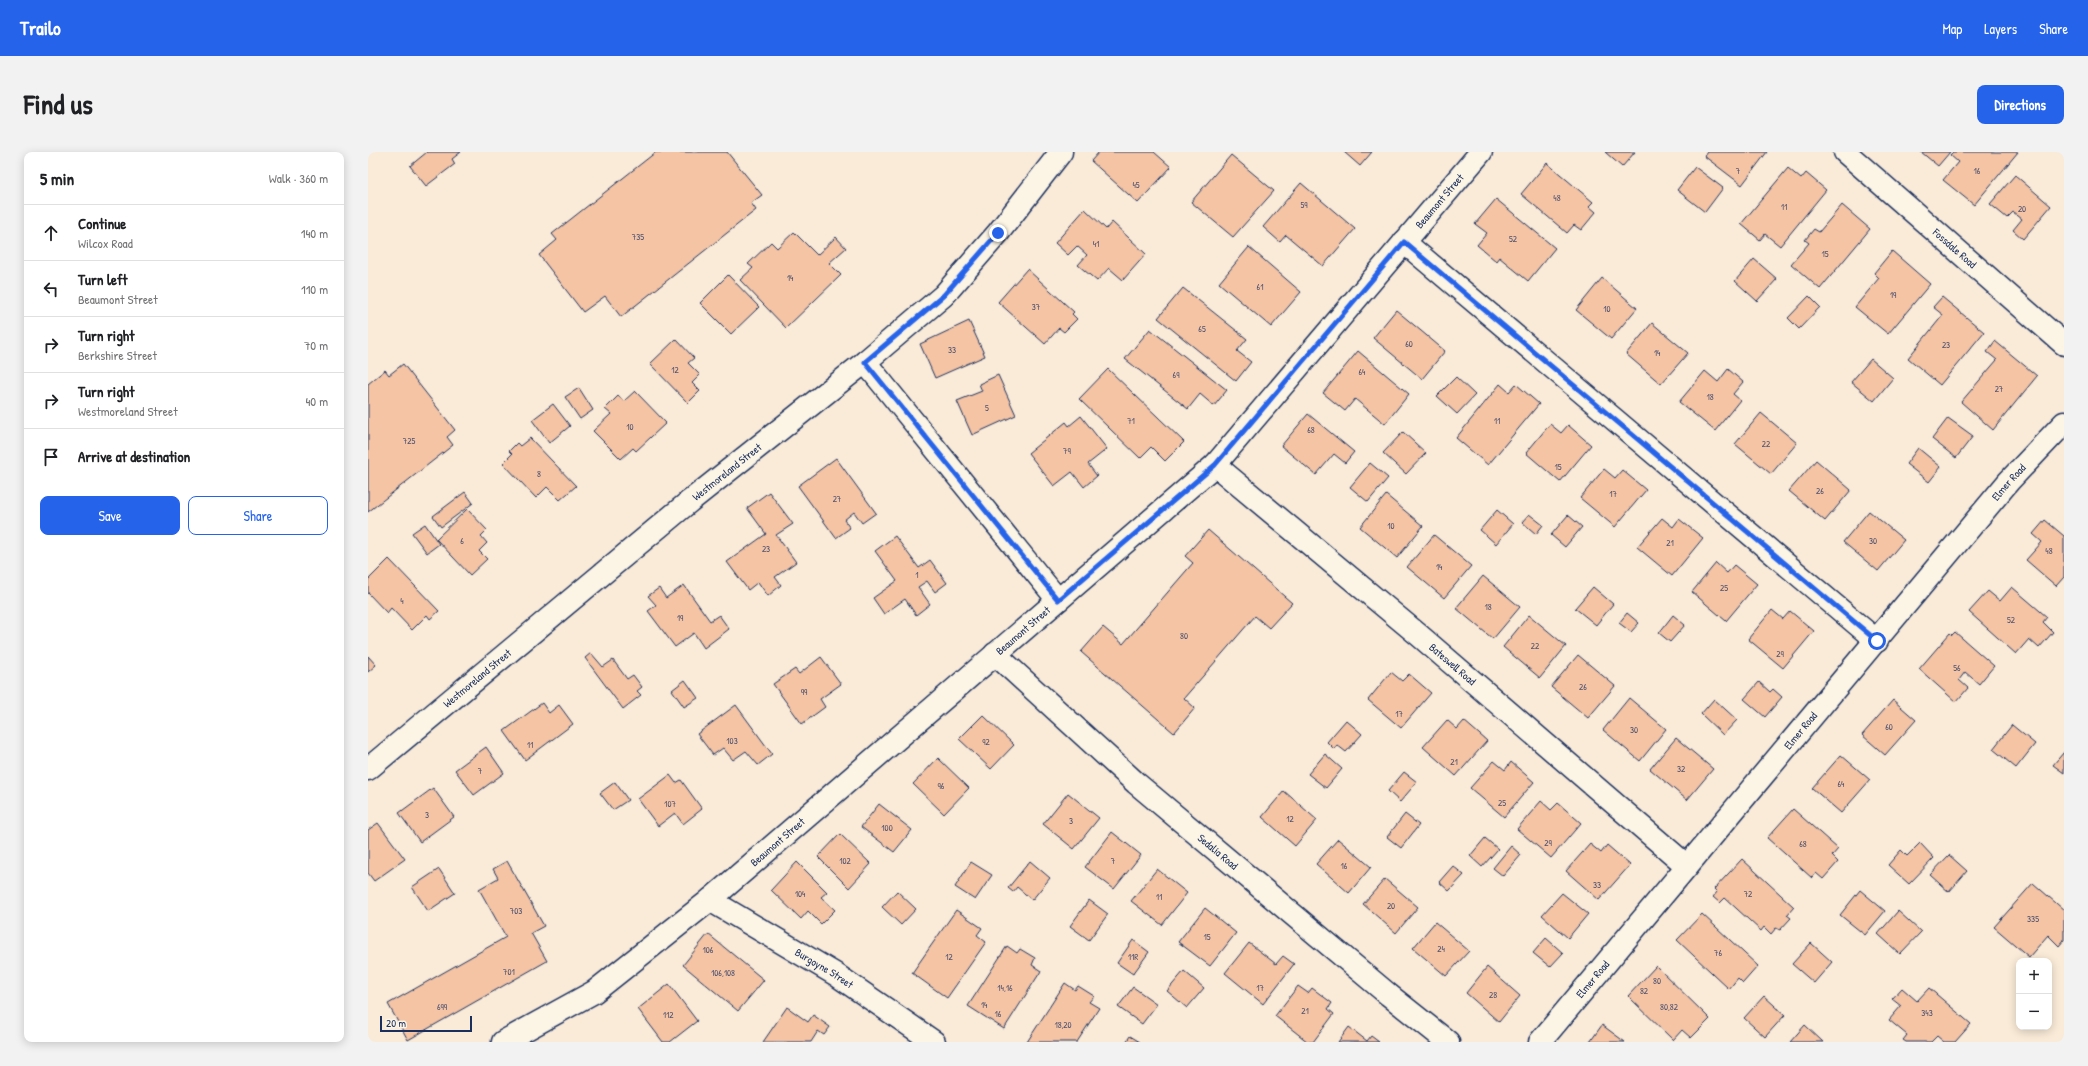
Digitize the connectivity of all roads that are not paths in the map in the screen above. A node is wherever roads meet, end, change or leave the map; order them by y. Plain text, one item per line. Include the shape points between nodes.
1 (1061, 152) edge
2 (1481, 152) edge
3 (1846, 152) edge
4 (1404, 242) junction
5 (2064, 344) edge
6 (865, 362) junction
7 (2064, 423) edge
8 (1215, 465) junction
9 (1058, 600) junction
10 (1877, 641) junction
11 (995, 654) junction
12 (368, 769) edge
13 (1687, 866) junction
14 (710, 900) junction
15 (503, 1042) edge
16 (934, 1042) edge
17 (1448, 1042) edge
18 (1540, 1042) edge

1 - 6 street, Westmoreland Street via 998,233 944,295
2 - 4 street, Beaumont Street
3 - 5 street, Fossdale Road
4 - 8 street, Beaumont Street
4 - 10 street
6 - 9 street
6 - 12 street, Westmoreland Street via 690,500
7 - 10 street, Elmer Road via 2009,481
8 - 9 street, Beaumont Street
8 - 13 street, Bateswell Road via 1420,636
9 - 11 street, Beaumont Street
10 - 13 street, Elmer Road
11 - 14 street, Beaumont Street
11 - 17 street, Sedalia Road via 1136,783
13 - 18 street, Elmer Road
14 - 15 street, Beaumont Street via 594,992
14 - 16 street, Burgoyne Street via 835,974

